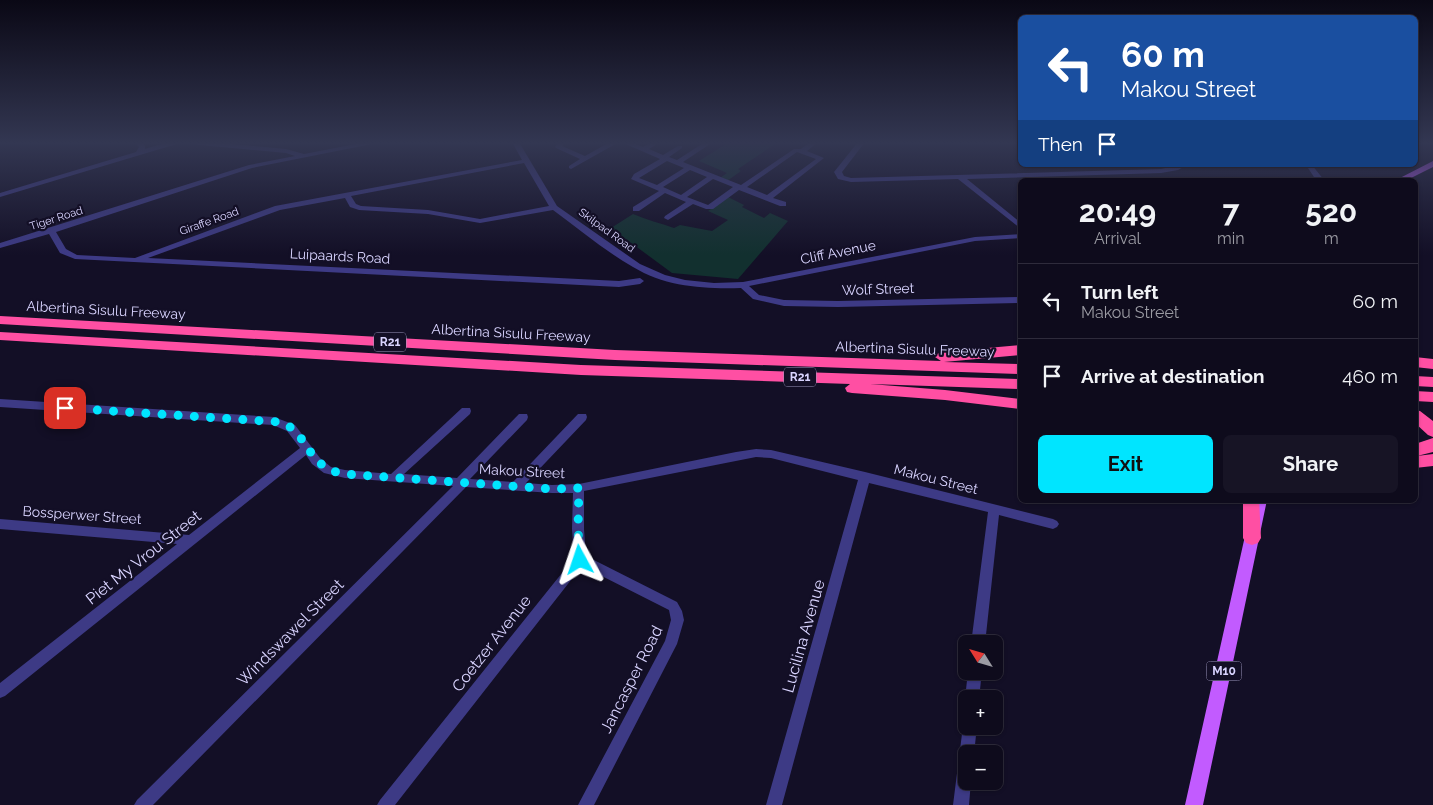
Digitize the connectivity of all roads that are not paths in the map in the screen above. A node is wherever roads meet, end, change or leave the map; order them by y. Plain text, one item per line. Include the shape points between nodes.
1 (54, 180) edge
2 (210, 180) edge
3 (428, 180) edge
4 (537, 180) edge
5 (636, 180) edge
6 (673, 180) edge
7 (708, 180) edge
8 (719, 180) edge
9 (751, 180) edge
10 (792, 180) edge
11 (850, 180) edge
12 (863, 180) edge
13 (963, 180) edge
14 (740, 187) junction
15 (660, 190) junction
16 (347, 195) junction
17 (0, 196) edge
18 (681, 198) junction
19 (768, 198) junction
20 (691, 202) junction
21 (783, 204) dead end
22 (554, 207) junction
23 (706, 208) junction
24 (636, 209) dead end
25 (711, 215) dead end
26 (668, 218) dead end
27 (1018, 224) edge
28 (51, 232) junction
29 (1018, 236) edge
30 (0, 246) edge
31 (137, 260) junction
32 (662, 277) joint
33 (640, 280) dead end
34 (744, 285) junction
35 (1018, 300) edge
36 (0, 320) edge
37 (0, 336) edge
38 (1018, 350) edge
39 (780, 360) junction
40 (1418, 362) edge
41 (1433, 364) edge
42 (1018, 368) edge
43 (581, 370) junction
44 (1418, 380) edge
45 (1433, 380) edge
46 (790, 382) junction
47 (1018, 384) edge
48 (1018, 393) edge
49 (1418, 396) edge
50 (1433, 397) edge
51 (0, 403) edge
52 (1018, 404) edge
53 (466, 410) dead end
54 (582, 417) dead end
55 (1418, 417) edge
56 (522, 418) dead end
57 (1433, 431) edge
58 (1433, 444) edge
59 (307, 448) junction
60 (1418, 450) edge
61 (1433, 460) edge
62 (1418, 462) edge
63 (865, 476) junction
64 (393, 478) junction
65 (461, 483) junction
66 (516, 486) junction
67 (579, 488) junction
68 (1251, 503) edge
69 (1259, 503) edge
70 (994, 510) junction
71 (0, 524) edge
72 (1053, 524) dead end
73 (1252, 538) junction
74 (192, 540) junction
75 (580, 560) junction
76 (979, 635) edge
77 (2, 688) edge
78 (963, 790) edge
79 (142, 805) edge
80 (385, 805) edge
81 (586, 805) edge
82 (774, 805) edge
83 (961, 805) edge
84 (1194, 805) edge

1 - 17 street
2 - 28 street, Tiger Road
3 - 16 street, Giraffe Road
4 - 22 street, Skilpad Road
5 - 15 street
6 - 15 street
7 - 18 street
8 - 14 street
9 - 14 street
10 - 19 street
11 - 12 street
13 - 27 street
14 - 19 street
14 - 23 street
15 - 18 street
15 - 24 street
16 - 22 street via 359,208 428,212 477,221
16 - 31 street, Giraffe Road via 278,208
18 - 20 street
19 - 21 street
20 - 23 street
20 - 26 street
22 - 32 street, Skilpad Road via 638,266
23 - 25 street via 706,213
28 - 30 street, Tiger Road
28 - 31 street, Luipaards Road via 62,250 70,256
29 - 34 street, Cliff Avenue via 975,240
31 - 33 street, Luipaards Road via 620,284
32 - 34 street, Cliff Avenue via 698,284
34 - 35 street, Wolf Street via 756,297 784,303
36 - 39 highway, Albertina Sisulu Freeway / R21 via 615,355
37 - 43 highway, R21
38 - 39 highway via 947,357
39 - 42 highway, Albertina Sisulu Freeway / R21
40 - 41 highway
43 - 46 highway via 616,375
43 - 47 highway, R21
44 - 45 highway
46 - 48 highway
46 - 52 highway
49 - 50 highway
51 - 59 street, Makou Street via 274,421 292,428
53 - 64 street
54 - 66 street
55 - 57 highway
56 - 65 street, Windswawel Street
58 - 60 highway
59 - 64 street, Makou Street via 322,466 335,472
59 - 74 street, Piet My Vrou Street
61 - 62 highway
63 - 67 street, Makou Street via 756,453
63 - 70 street, Makou Street
63 - 82 street, Lucilina Avenue
64 - 65 street, Makou Street
65 - 66 street, Makou Street
65 - 79 street, Windswawel Street
66 - 67 street, Makou Street
67 - 75 street
68 - 73 highway
69 - 73 main road, M10
70 - 72 street, Makou Street
70 - 76 street
71 - 74 street, Bossperwer Street
73 - 84 main road, M10
74 - 77 street, Piet My Vrou Street
75 - 80 street, Coetzer Avenue
75 - 81 street, Jancasper Road via 667,603 676,611 678,622 670,644
78 - 83 street

